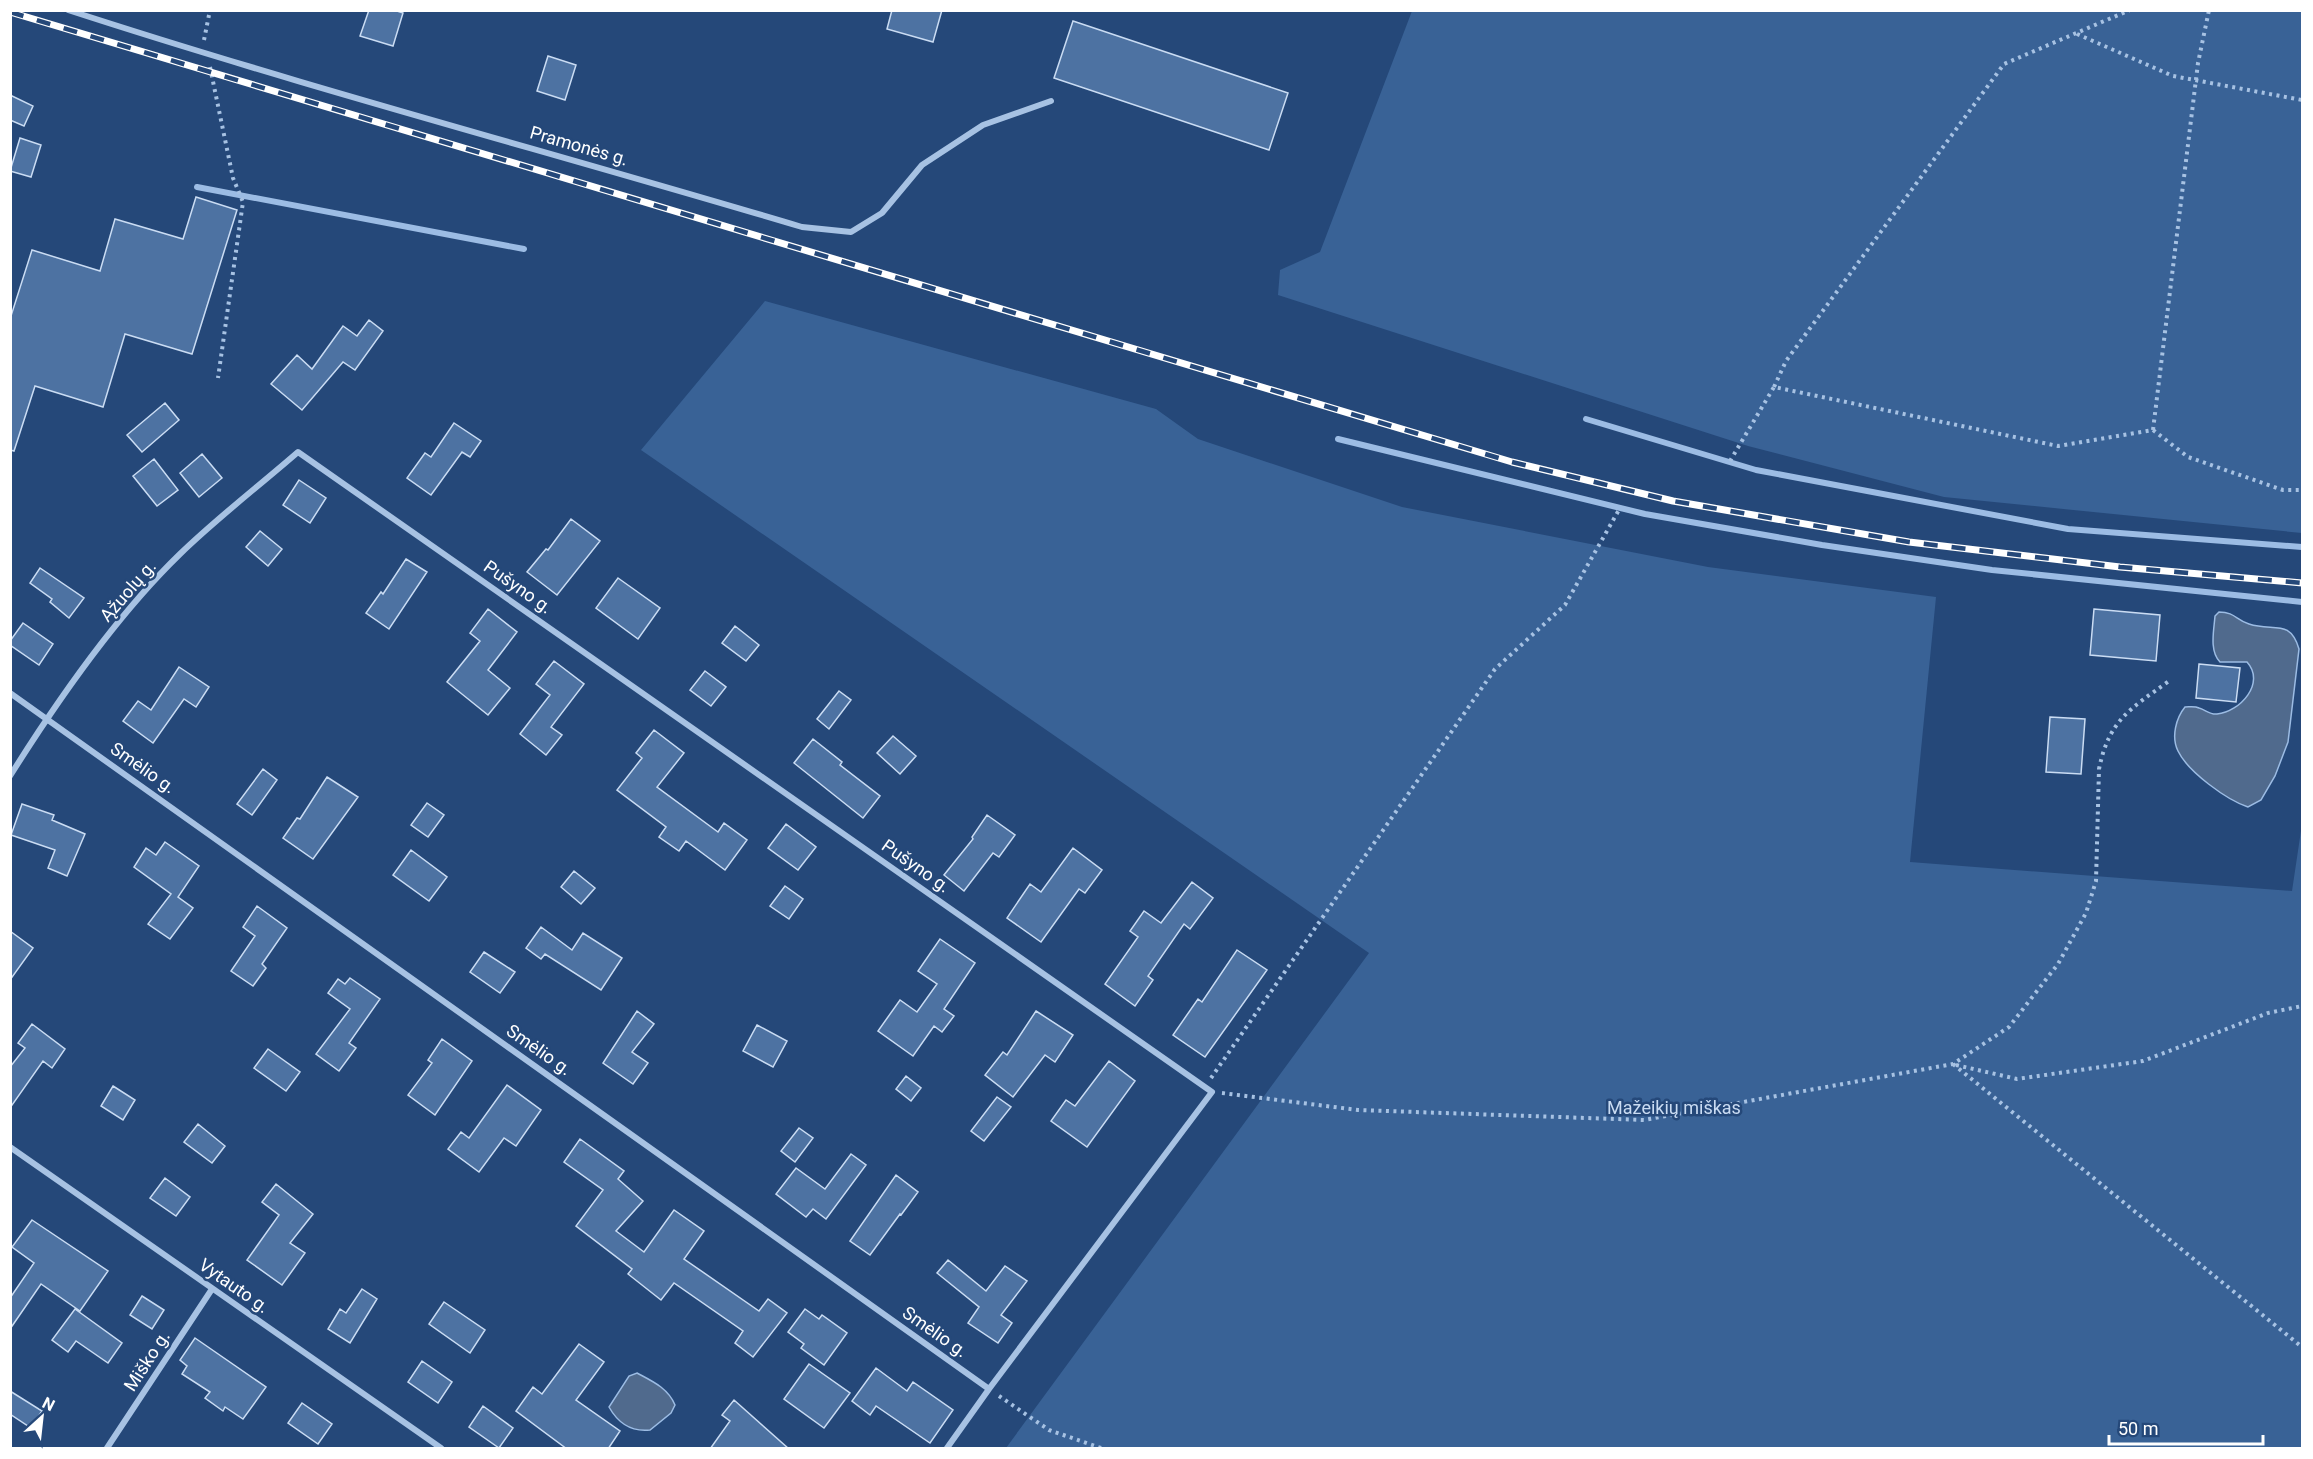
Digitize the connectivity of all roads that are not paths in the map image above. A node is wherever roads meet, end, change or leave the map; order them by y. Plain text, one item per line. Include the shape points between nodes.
1 (68, 10) edge
2 (1051, 101) dead end
3 (298, 452) joint
4 (10, 693) edge
5 (46, 718) junction
6 (10, 776) edge
7 (10, 1148) edge
8 (212, 1289) junction
9 (989, 1389) junction
10 (107, 1449) edge
11 (441, 1449) edge
12 (947, 1449) edge

1 - 2 street, Pramonės g. via 802,227 851,232 882,213 922,165 983,125
3 - 5 street, Ąžuolų g. via 180,555 108,637
3 - 9 street, Pušyno g. via 1212,1092
4 - 5 street, Smėlio g.
5 - 6 street, Ąžuolų g.
5 - 9 street, Smėlio g.
7 - 8 street, Vytauto g.
8 - 10 street, Miško g.
8 - 11 street, Vytauto g.
9 - 12 street

